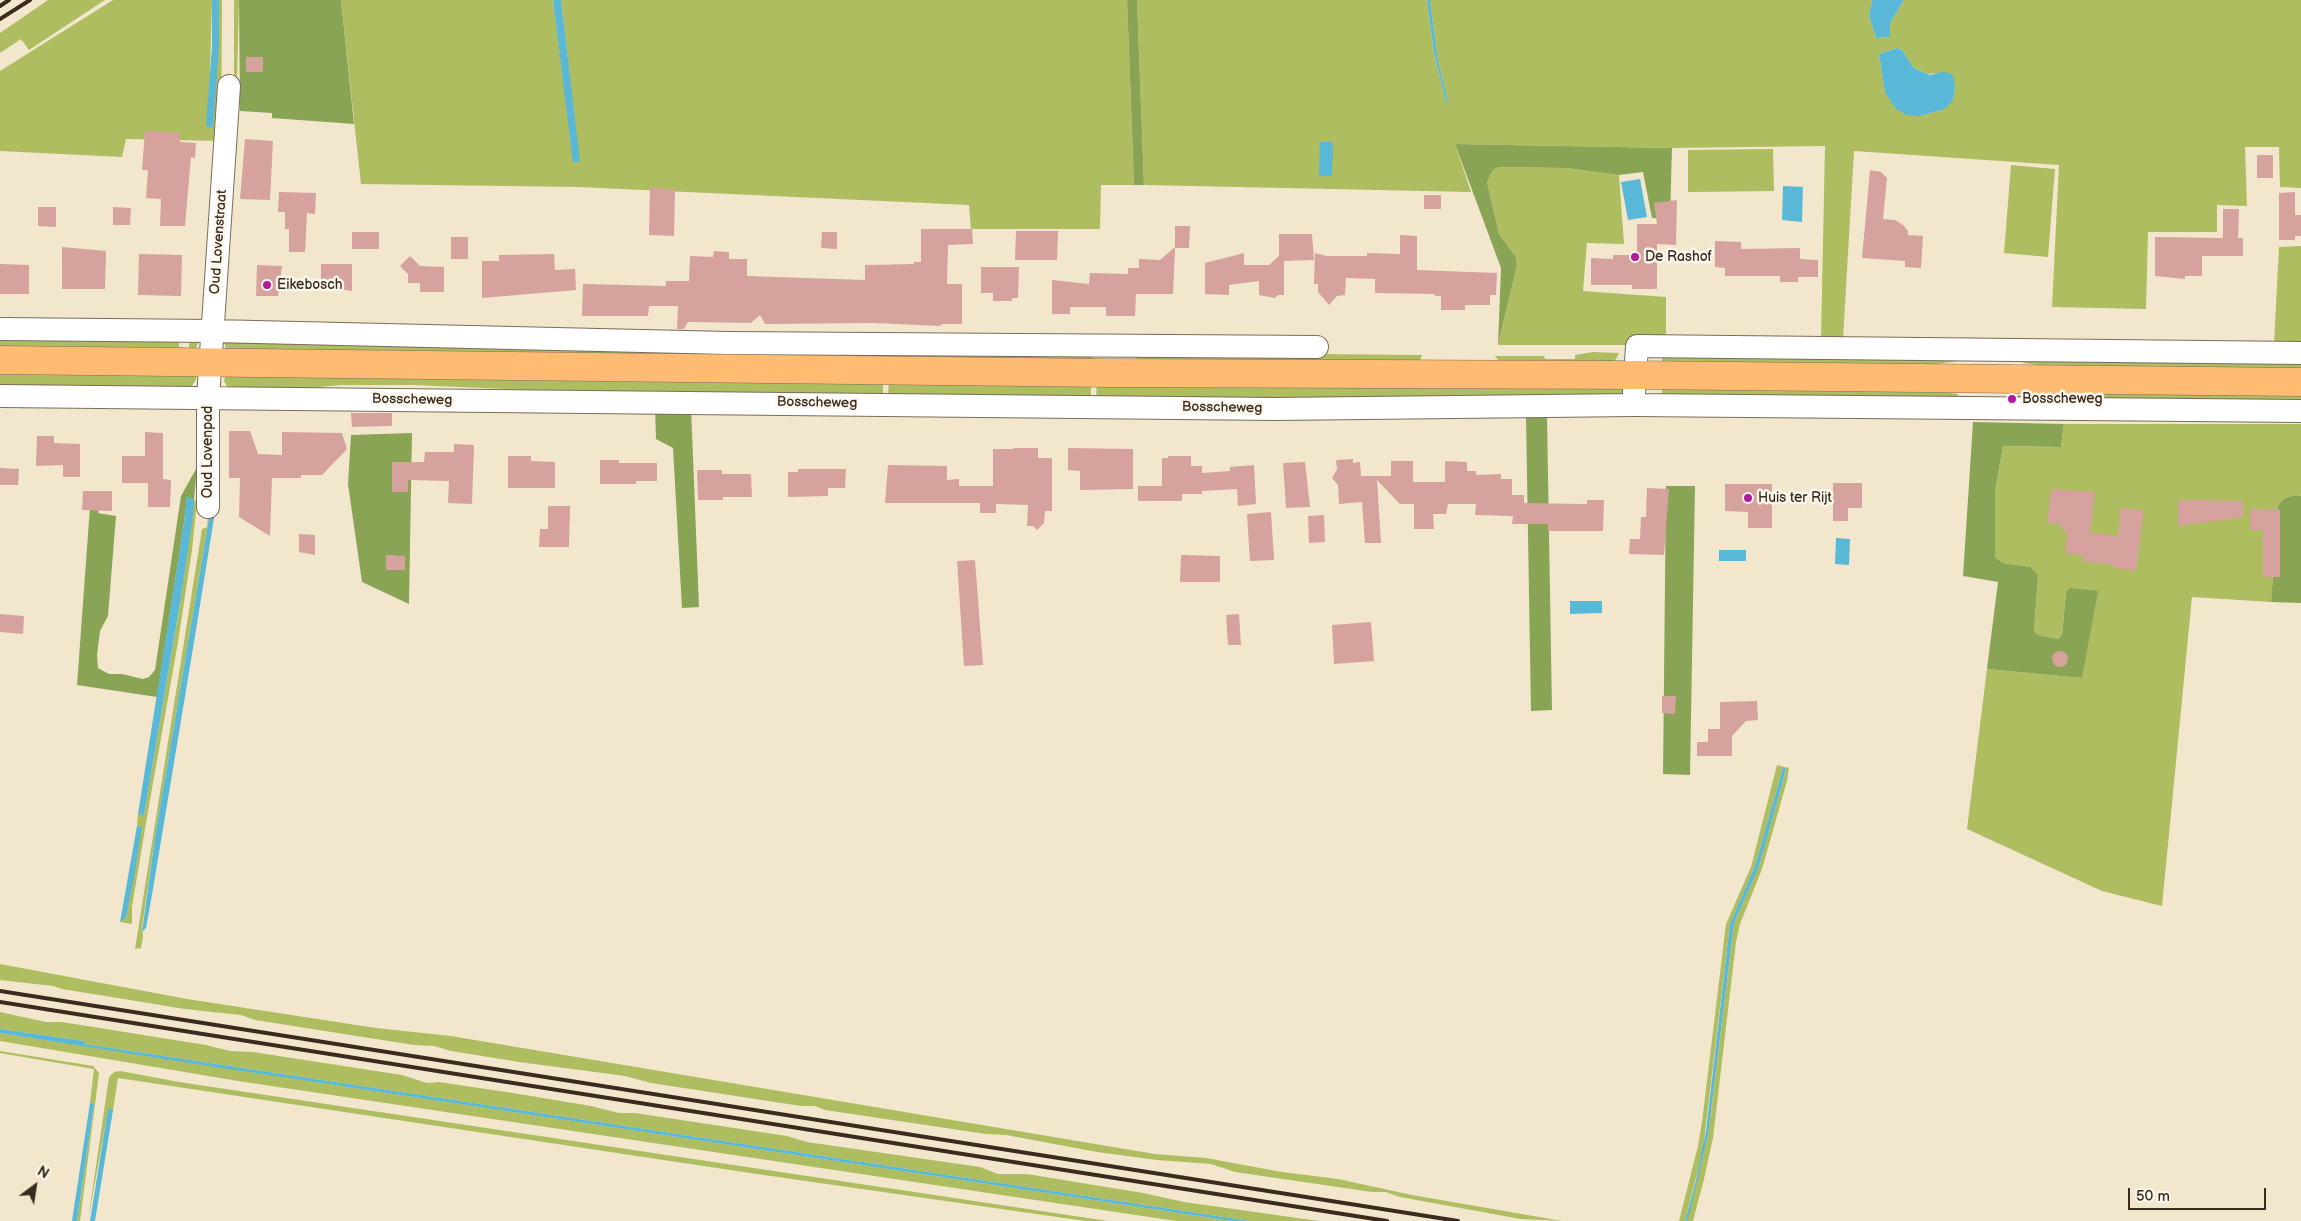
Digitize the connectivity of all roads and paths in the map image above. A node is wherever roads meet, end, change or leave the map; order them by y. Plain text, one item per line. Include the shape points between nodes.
1 (229, 86) dead end
2 (0, 329) edge
3 (213, 330) junction
4 (1118, 344) junction
5 (1317, 347) dead end
6 (2301, 353) edge
7 (0, 360) edge
8 (211, 363) junction
9 (1117, 373) junction
10 (1634, 375) junction
11 (2301, 382) edge
12 (0, 396) edge
13 (208, 398) junction
14 (1634, 405) junction
15 (2301, 411) edge
16 (208, 507) dead end

1 - 3 street, Oud Lovenstraat
2 - 3 street
3 - 4 street via 728,343
3 - 8 street, Oud Lovenstraat
4 - 5 street
4 - 9 street
6 - 10 street via 1637,346
7 - 8 main road
8 - 9 main road
8 - 13 street, Oud Lovenstraat
9 - 10 main road
10 - 11 main road
10 - 14 street
12 - 13 street, Bosscheweg
13 - 14 street, Bosscheweg via 1275,409
13 - 16 street, Oud Lovenpad
14 - 15 street, Bosscheweg

